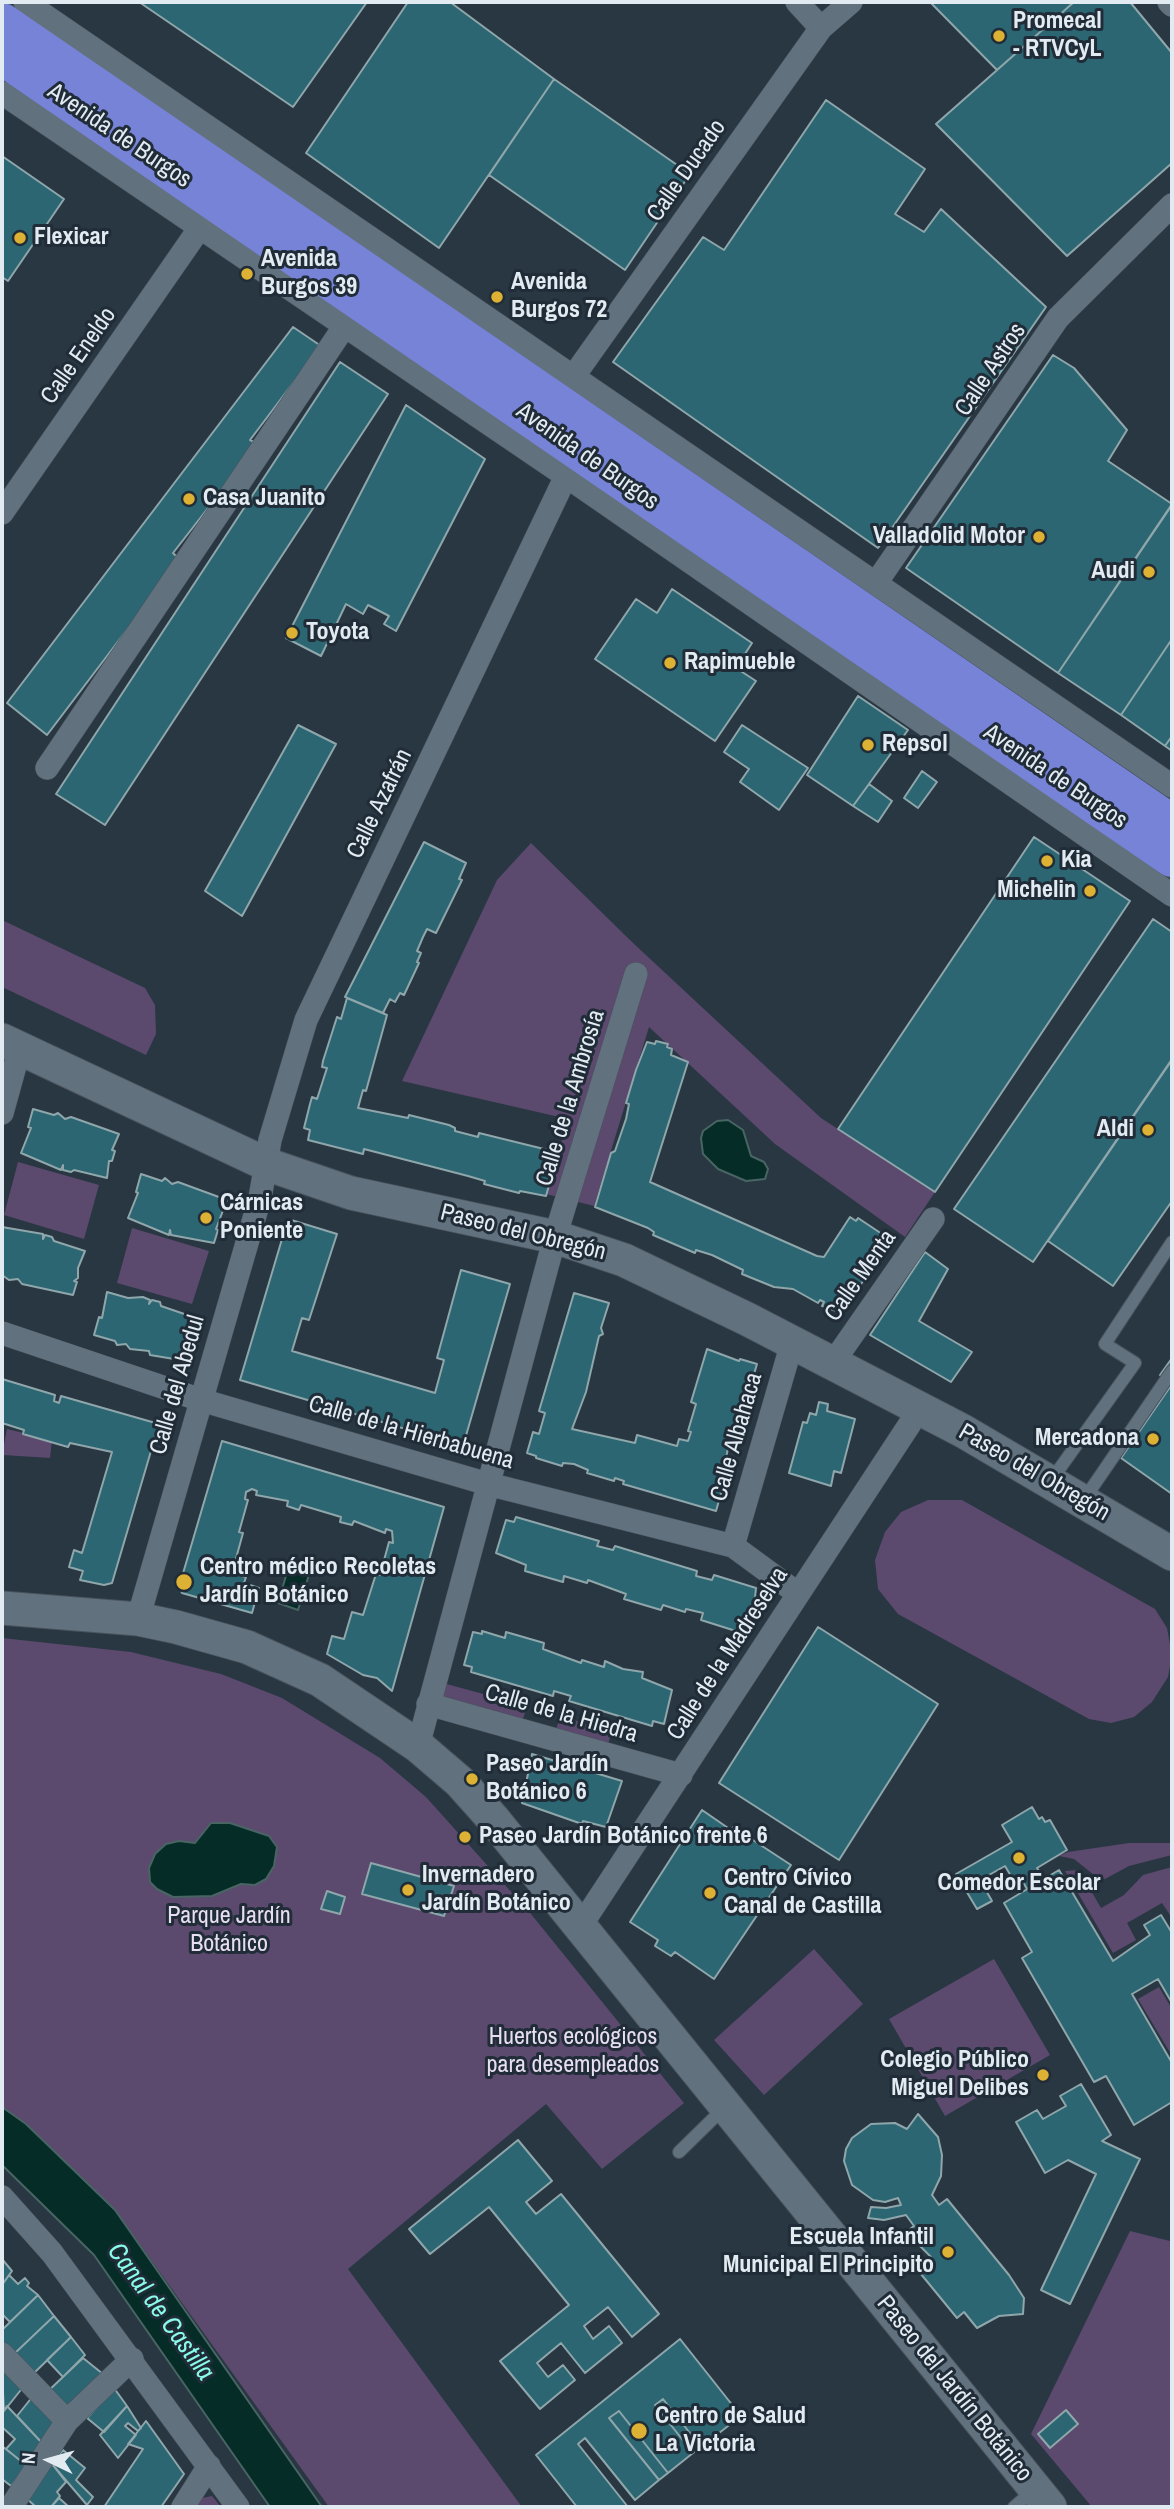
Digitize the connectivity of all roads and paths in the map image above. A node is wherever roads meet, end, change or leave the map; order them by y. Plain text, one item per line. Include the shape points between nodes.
1 (797, 2) edge
2 (851, 2) edge
3 (8, 22) edge
4 (821, 28) junction
5 (131, 73) junction
6 (2, 91) edge
7 (152, 141) junction
8 (208, 198) junction
9 (1172, 205) edge
10 (227, 247) junction
11 (396, 257) junction
12 (323, 313) junction
13 (344, 327) junction
14 (439, 356) junction
15 (573, 377) junction
16 (645, 426) junction
17 (566, 476) junction
18 (2, 513) edge
19 (717, 513) junction
20 (876, 583) junction
21 (810, 610) junction
22 (871, 687) junction
23 (47, 768) dead end
24 (1172, 786) edge
25 (1172, 824) edge
26 (1172, 858) edge
27 (1172, 895) edge
28 (636, 974) dead end
29 (11, 1044) edge
30 (2, 1113) edge
31 (266, 1164) junction
32 (933, 1219) dead end
33 (555, 1237) junction
34 (1170, 1251) edge
35 (2, 1334) edge
36 (792, 1343) junction
37 (832, 1364) junction
38 (1172, 1371) edge
39 (201, 1400) junction
40 (919, 1410) junction
41 (1050, 1482) junction
42 (488, 1484) junction
43 (1083, 1501) junction
44 (733, 1545) junction
45 (1172, 1554) edge
46 (797, 1593) junction
47 (2, 1608) edge
48 (138, 1619) junction
49 (428, 1704) junction
50 (418, 1746) junction
51 (681, 1775) junction
52 (580, 1927) junction
53 (724, 2108) junction
54 (679, 2152) dead end
55 (2, 2197) edge
56 (2, 2354) edge
57 (132, 2359) junction
58 (66, 2421) junction
59 (209, 2466) junction
60 (12, 2500) edge
61 (1033, 2501) edge
62 (183, 2507) edge
63 (238, 2507) edge

1 - 4 street
2 - 4 street, Calle Ducado
3 - 5 street, Avenida de Burgos
3 - 7 highway, Avenida de Burgos
4 - 15 street, Calle Ducado
5 - 7 street via 165,110
5 - 11 street, Avenida de Burgos
6 - 7 street via 107,152
6 - 8 street, Avenida de Burgos
7 - 8 highway, Avenida de Burgos
8 - 10 street, Avenida de Burgos
8 - 10 street via 205,214
8 - 11 street via 238,164 358,243
8 - 14 highway, Avenida de Burgos
8 - 18 street, Calle Eneldo
8 - 19 highway, Avenida de Burgos
9 - 20 street, Calle Astros via 1058,318
10 - 12 street, Avenida de Burgos
11 - 15 street, Avenida de Burgos
12 - 13 street, Avenida de Burgos
12 - 14 street
13 - 17 street, Avenida de Burgos
13 - 23 street
14 - 21 highway, Avenida de Burgos
15 - 16 street, Avenida de Burgos
16 - 19 street
16 - 20 street, Avenida de Burgos
17 - 22 street, Avenida de Burgos
17 - 31 street, Calle Azafrán via 306,1020
19 - 25 highway, Avenida de Burgos
20 - 24 street, Avenida de Burgos
21 - 22 street
21 - 26 highway, Avenida de Burgos
22 - 27 street, Avenida de Burgos
28 - 33 street, Calle de la Ambrosía
29 - 30 street
29 - 31 street, Paseo del Obregón
31 - 33 street, Paseo del Obregón via 351,1194
31 - 39 street, Calle del Abedul
32 - 37 street, Calle Menta
33 - 36 street, Paseo del Obregón via 624,1260
33 - 42 street, Calle de la Ambrosía
34 - 41 lane via 1105,1344 1135,1363
35 - 39 street, Calle de la Hierbabuena
36 - 37 street, Paseo del Obregón
36 - 44 street, Calle Albahaca
37 - 40 street, Paseo del Obregón
38 - 43 lane
39 - 42 street, Calle de la Hierbabuena
39 - 48 street, Calle del Abedul
40 - 41 street, Paseo del Obregón
40 - 46 street, Calle de la Madreselva
41 - 43 street, Paseo del Obregón
42 - 44 street, Calle de la Hierbabuena
42 - 49 street, Calle de la Ambrosía
43 - 45 street, Paseo del Obregón
44 - 46 street, Calle de la Hierbabuena
46 - 51 street, Calle de la Madreselva
47 - 48 street, Paseo del Jardín Botánico
48 - 50 street, Paseo del Jardín Botánico via 247,1647 320,1680
49 - 50 street, Calle de la Ambrosía
49 - 51 street, Calle de la Hiedra
50 - 52 street, Paseo del Jardín Botánico via 460,1782
51 - 52 street, Calle de la Madreselva
52 - 53 street, Paseo del Jardín Botánico
53 - 54 lane
53 - 61 street, Paseo del Jardín Botánico
55 - 57 street via 52,2253
56 - 58 street
57 - 58 street
57 - 59 street
58 - 60 street
59 - 62 street
59 - 63 street

